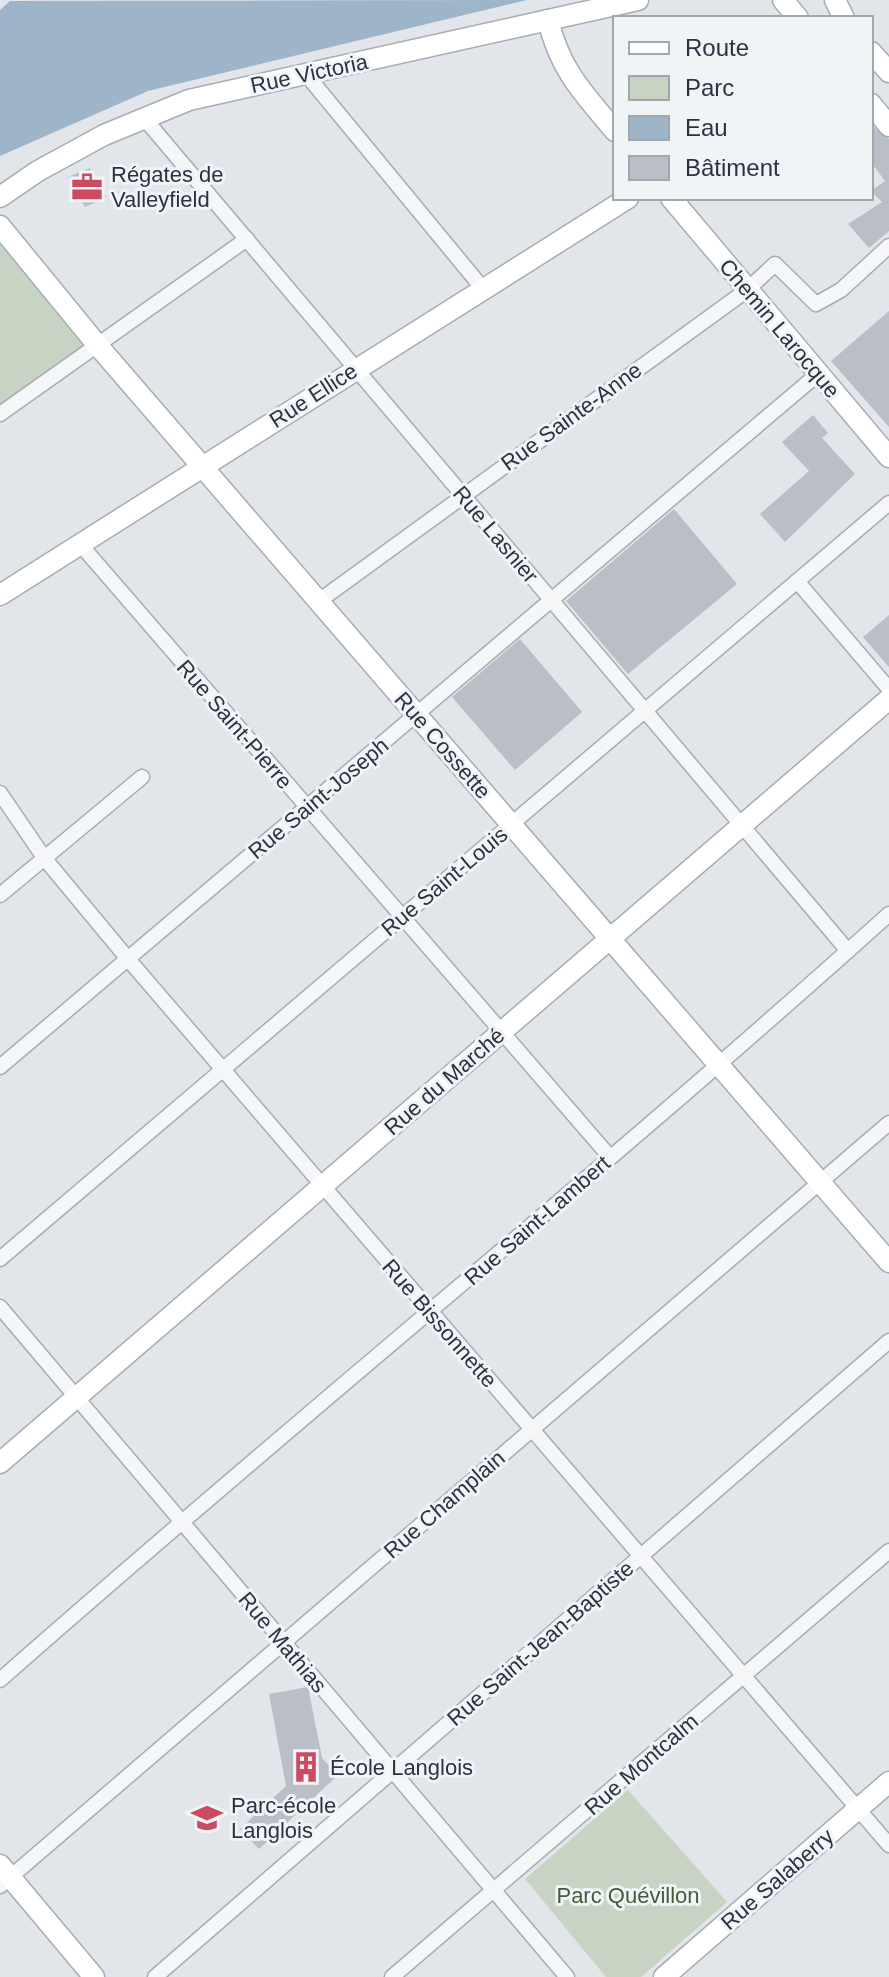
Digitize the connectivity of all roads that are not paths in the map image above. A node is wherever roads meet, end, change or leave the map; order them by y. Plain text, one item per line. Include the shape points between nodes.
1 (638, 0) edge
2 (783, 0) edge
3 (796, 16) edge
4 (548, 20) junction
5 (873, 54) edge
6 (889, 72) edge
7 (305, 73) junction
8 (873, 106) edge
9 (144, 118) junction
10 (889, 126) edge
11 (613, 129) edge
12 (0, 197) edge
13 (625, 200) edge
14 (673, 200) edge
15 (0, 226) edge
16 (247, 239) junction
17 (889, 246) edge
18 (484, 290) junction
19 (747, 290) junction
20 (99, 347) junction
21 (355, 367) junction
22 (818, 374) junction
23 (0, 414) edge
24 (889, 457) edge
25 (202, 466) junction
26 (462, 494) junction
27 (889, 503) edge
28 (80, 544) junction
29 (797, 581) junction
30 (0, 595) edge
31 (552, 600) junction
32 (319, 601) junction
33 (889, 689) edge
34 (889, 699) edge
35 (645, 710) junction
36 (417, 715) junction
37 (142, 777) dead end
38 (0, 793) edge
39 (307, 807) junction
40 (511, 824) junction
41 (742, 825) junction
42 (45, 859) junction
43 (0, 895) edge
44 (889, 914) edge
45 (402, 917) junction
46 (610, 939) junction
47 (848, 951) junction
48 (128, 959) junction
49 (502, 1032) junction
50 (718, 1064) junction
51 (0, 1067) edge
52 (223, 1070) junction
53 (889, 1123) edge
54 (610, 1157) junction
55 (820, 1182) junction
56 (322, 1186) junction
57 (0, 1259) edge
58 (889, 1262) edge
59 (0, 1307) edge
60 (431, 1312) junction
61 (889, 1341) edge
62 (76, 1397) junction
63 (532, 1430) junction
64 (0, 1463) edge
65 (180, 1520) junction
66 (889, 1551) edge
67 (641, 1556) junction
68 (284, 1642) junction
69 (743, 1676) junction
70 (0, 1680) edge
71 (392, 1771) junction
72 (889, 1782) edge
73 (858, 1809) junction
74 (889, 1845) edge
75 (3, 1876) edge
76 (493, 1890) junction
77 (94, 1977) edge
78 (155, 1977) edge
79 (392, 1977) edge
80 (567, 1977) edge
81 (664, 1977) edge

1 - 4 street, Rue Victoria
2 - 3 street
4 - 7 street, Rue Victoria
4 - 11 street via 569,76
5 - 6 street
7 - 9 street, Rue Victoria via 189,100
7 - 18 street
8 - 10 street
9 - 12 street, Rue Victoria via 38,171
9 - 16 street, Rue Lasnier
13 - 18 street, Rue Ellice
14 - 19 street, Chemin Larocque
15 - 20 street, Rue Cossette
16 - 20 street
16 - 21 street, Rue Lasnier
17 - 19 street, Rue Sainte-Anne via 841,290 816,304 775,264
18 - 21 street, Rue Ellice
19 - 22 street, Chemin Larocque
19 - 26 street, Rue Sainte-Anne
20 - 23 street
20 - 25 street, Rue Cossette
21 - 25 street, Rue Ellice
21 - 26 street, Rue Lasnier
22 - 24 street, Chemin Larocque
22 - 31 street, Rue Saint-Joseph
25 - 28 street, Rue Ellice
25 - 32 street, Rue Cossette
26 - 31 street, Rue Lasnier
26 - 32 street, Rue Sainte-Anne
27 - 29 street, Rue Saint-Louis
28 - 30 street, Rue Ellice
28 - 39 street, Rue Saint-Pierre
29 - 33 street
29 - 35 street, Rue Saint-Louis
31 - 35 street, Rue Lasnier
31 - 36 street, Rue Saint-Joseph
32 - 36 street, Rue Cossette
34 - 41 street, Rue du Marché
35 - 40 street, Rue Saint-Louis
35 - 41 street, Rue Lasnier
36 - 39 street, Rue Saint-Joseph
36 - 40 street, Rue Cossette
37 - 42 street
38 - 42 street, Rue Bissonnette
39 - 45 street, Rue Saint-Pierre
39 - 48 street, Rue Saint-Joseph
40 - 45 street, Rue Saint-Louis
40 - 46 street, Rue Cossette
41 - 46 street, Rue du Marché
41 - 47 street, Rue Lasnier
42 - 43 street
42 - 48 street, Rue Bissonnette
44 - 47 street, Rue Saint-Lambert
45 - 49 street, Rue Saint-Pierre
45 - 52 street, Rue Saint-Louis
46 - 49 street, Rue du Marché
46 - 50 street, Rue Cossette
47 - 50 street, Rue Saint-Lambert
48 - 51 street, Rue Saint-Joseph
48 - 52 street, Rue Bissonnette
49 - 54 street, Rue Saint-Pierre
49 - 56 street, Rue du Marché
50 - 54 street, Rue Saint-Lambert
50 - 55 street, Rue Cossette
52 - 56 street, Rue Bissonnette
52 - 57 street, Rue Saint-Louis
53 - 55 street, Rue Champlain
54 - 60 street, Rue Saint-Lambert
55 - 58 street, Rue Cossette
55 - 63 street, Rue Champlain
56 - 60 street, Rue Bissonnette
56 - 62 street, Rue du Marché
59 - 62 street, Rue Mathias
60 - 63 street, Rue Bissonnette
60 - 65 street, Rue Saint-Lambert
61 - 67 street, Rue Saint-Jean-Baptiste
62 - 64 street, Rue du Marché
62 - 65 street, Rue Mathias
63 - 67 street, Rue Bissonnette
63 - 68 street, Rue Champlain
65 - 68 street, Rue Mathias
65 - 70 street, Rue Saint-Lambert
66 - 69 street, Rue Montcalm
67 - 69 street, Rue Bissonnette
67 - 71 street, Rue Saint-Jean-Baptiste
68 - 71 street, Rue Mathias
68 - 75 street, Rue Champlain
69 - 73 street, Rue Bissonnette
69 - 76 street, Rue Montcalm
71 - 76 street, Rue Mathias
71 - 78 street, Rue Saint-Jean-Baptiste
72 - 73 street, Rue Salaberry
73 - 74 street, Rue Bissonnette
73 - 81 street, Rue Salaberry
75 - 77 street
76 - 79 street, Rue Montcalm
76 - 80 street, Rue Mathias

